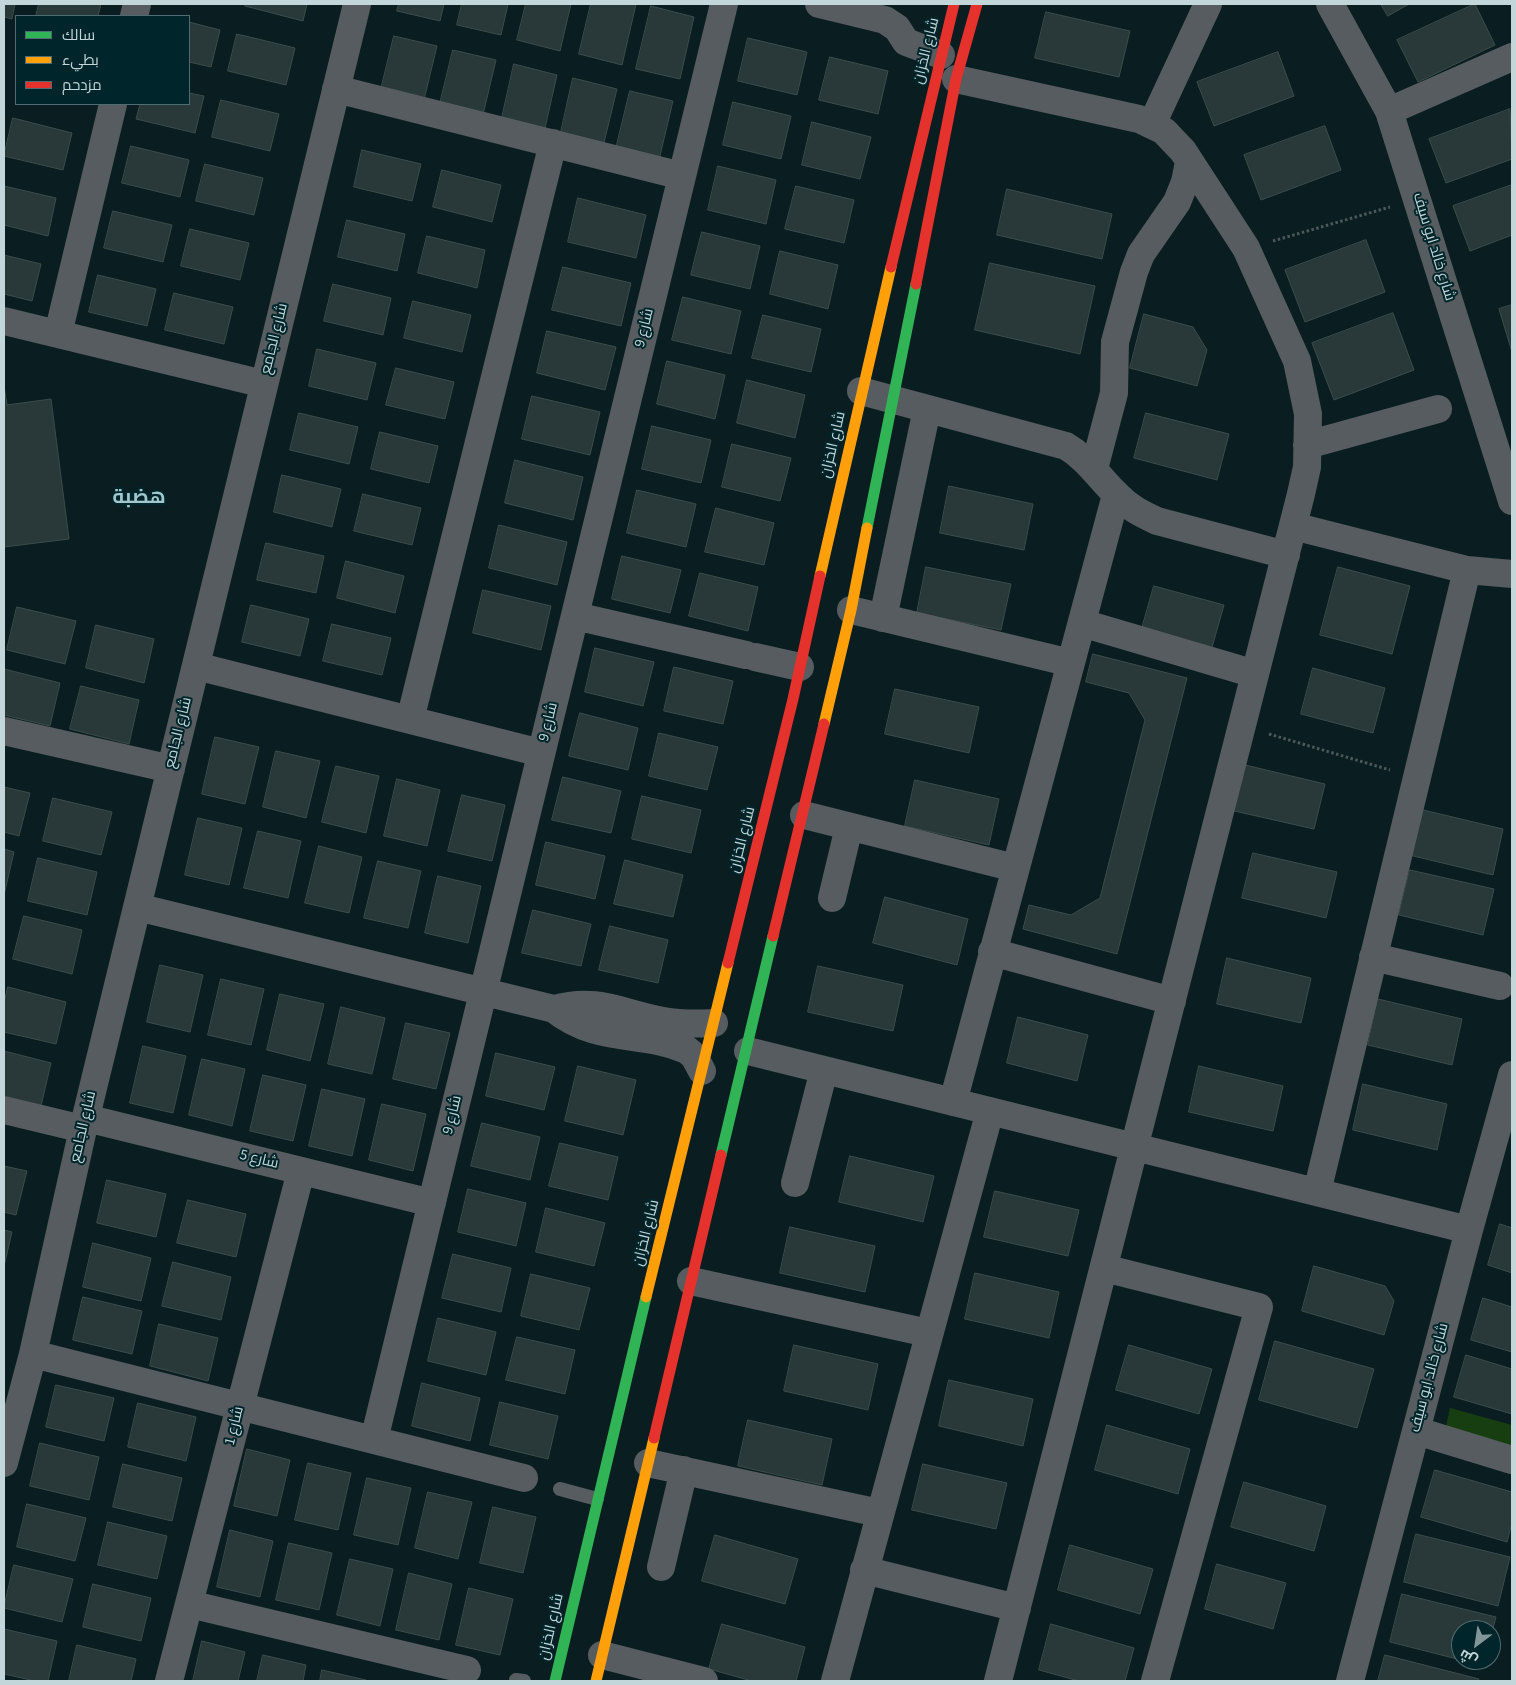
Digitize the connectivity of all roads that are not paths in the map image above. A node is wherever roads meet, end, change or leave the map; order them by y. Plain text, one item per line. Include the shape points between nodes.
1 (357, 4) edge
2 (724, 4) edge
3 (819, 4) edge
4 (954, 4) edge
5 (977, 4) edge
6 (1208, 4) edge
7 (1330, 4) edge
8 (941, 55) junction
9 (1512, 57) edge
10 (956, 79) junction
11 (336, 89) junction
12 (113, 105) edge
13 (1390, 110) junction
14 (1152, 124) junction
15 (553, 143) junction
16 (1189, 162) junction
17 (682, 176) junction
18 (4, 321) edge
19 (58, 334) junction
20 (264, 384) junction
21 (861, 391) junction
22 (892, 400) junction
23 (927, 409) junction
24 (1438, 410) dead end
25 (1307, 445) junction
26 (1094, 468) junction
27 (1116, 495) junction
28 (1512, 501) edge
29 (1293, 526) junction
30 (1286, 554) junction
31 (1467, 570) junction
32 (1512, 574) edge
33 (852, 610) junction
34 (575, 616) junction
35 (883, 618) junction
36 (1082, 623) junction
37 (1071, 663) junction
38 (196, 666) junction
39 (800, 667) junction
40 (1255, 674) junction
41 (410, 720) junction
42 (4, 731) edge
43 (541, 753) junction
44 (170, 769) junction
45 (804, 816) junction
46 (849, 827) junction
47 (1015, 868) junction
48 (832, 898) dead end
49 (137, 907) junction
50 (992, 952) junction
51 (1373, 957) junction
52 (1500, 986) dead end
53 (483, 992) junction
54 (1172, 1001) junction
55 (554, 1008) junction
56 (714, 1023) junction
57 (748, 1050) junction
58 (824, 1070) junction
59 (702, 1071) junction
60 (1512, 1075) edge
61 (953, 1102) junction
62 (4, 1110) edge
63 (990, 1111) junction
64 (84, 1124) junction
65 (1136, 1147) junction
66 (301, 1170) junction
67 (795, 1183) dead end
68 (1317, 1192) junction
69 (432, 1203) junction
70 (1469, 1230) junction
71 (1104, 1268) junction
72 (691, 1281) junction
73 (928, 1333) junction
74 (33, 1354) junction
75 (240, 1406) junction
76 (1417, 1431) junction
77 (374, 1440) junction
78 (1512, 1460) edge
79 (4, 1463) edge
80 (648, 1463) junction
81 (684, 1470) junction
82 (524, 1478) dead end
83 (560, 1489) dead end
84 (597, 1499) junction
85 (879, 1513) junction
86 (661, 1566) dead end
87 (864, 1570) junction
88 (189, 1604) junction
89 (1017, 1608) junction
90 (602, 1655) junction
91 (467, 1670) dead end
92 (636, 1673) edge
93 (169, 1681) edge
94 (555, 1681) edge
95 (596, 1681) edge
96 (704, 1681) edge
97 (835, 1681) edge
98 (998, 1681) edge
99 (1155, 1681) edge
100 (1350, 1681) edge

1 - 11 street, شارع الجامع
2 - 17 street, شارع 9
3 - 8 street via 885,20 897,28 906,42
4 - 8 main road, شارع الخزان
5 - 10 main road
6 - 14 street
7 - 13 street, شارع خالد ابو سيف
8 - 21 main road, شارع الخزان
9 - 13 street
10 - 14 street
10 - 22 main road
11 - 15 street
11 - 20 street, شارع الجامع
12 - 19 street
13 - 28 street, شارع خالد ابو سيف
14 - 16 street via 1175,140
15 - 17 street
15 - 41 street
16 - 25 street via 1246,248 1296,361 1308,414
16 - 26 street via 1177,202 1141,254 1134,272 1115,342 1114,393
17 - 34 street, شارع 9
18 - 19 street
19 - 20 street
20 - 38 street, شارع الجامع
21 - 22 street
21 - 39 main road, شارع الخزان
22 - 23 street
22 - 33 main road
23 - 26 street via 1066,446
23 - 35 street
24 - 25 street
25 - 29 street via 1307,467
26 - 27 street
27 - 30 street via 1157,521
27 - 36 street
29 - 30 street
29 - 31 street
30 - 40 street
31 - 32 street
31 - 51 street
33 - 35 street
33 - 45 main road
34 - 39 street
34 - 43 street, شارع 9
35 - 37 street
36 - 37 street
36 - 40 street
37 - 47 street
38 - 41 street
38 - 44 street, شارع الجامع
39 - 56 main road, شارع الخزان
40 - 54 street
41 - 43 street
42 - 44 street
43 - 53 street, شارع 9
44 - 49 street, شارع الجامع
45 - 46 street
45 - 57 main road
46 - 47 street
46 - 48 street
47 - 50 street
49 - 53 street
49 - 64 street, شارع الجامع
50 - 54 street
50 - 61 street
51 - 52 street
51 - 68 street
53 - 55 street
53 - 69 street, شارع 9
54 - 65 street
55 - 56 street via 579,1003 595,1004 663,1020
55 - 59 street via 571,1021 598,1032 686,1050 694,1056
56 - 59 main road, شارع الخزان
57 - 58 street
57 - 72 main road
58 - 61 street
58 - 67 street
59 - 84 main road, شارع الخزان
60 - 70 street, شارع خالد ابو سيف
61 - 63 street
62 - 64 street, شارع 5
63 - 65 street
63 - 73 street
64 - 66 street, شارع 5
64 - 74 street, شارع الجامع
65 - 68 street
65 - 71 street
66 - 69 street, شارع 5
66 - 75 street, شارع 1
68 - 70 street
69 - 77 street, شارع 9
70 - 76 street, شارع خالد ابو سيف
71 - 89 street
71 - 99 street via 1259,1308
72 - 73 street
72 - 80 main road
73 - 85 street
74 - 75 street
74 - 79 street, شارع الجامع
75 - 77 street
75 - 88 street, شارع 1
76 - 78 street
76 - 100 street, شارع خالد ابو سيف
77 - 82 street
80 - 81 street
80 - 90 main road
81 - 85 street
81 - 86 street
83 - 84 lane
84 - 94 main road, شارع الخزان
85 - 87 street
87 - 89 street
87 - 97 street
88 - 91 street
88 - 93 street, شارع 1
89 - 98 street
90 - 92 street
90 - 95 main road
92 - 96 street

